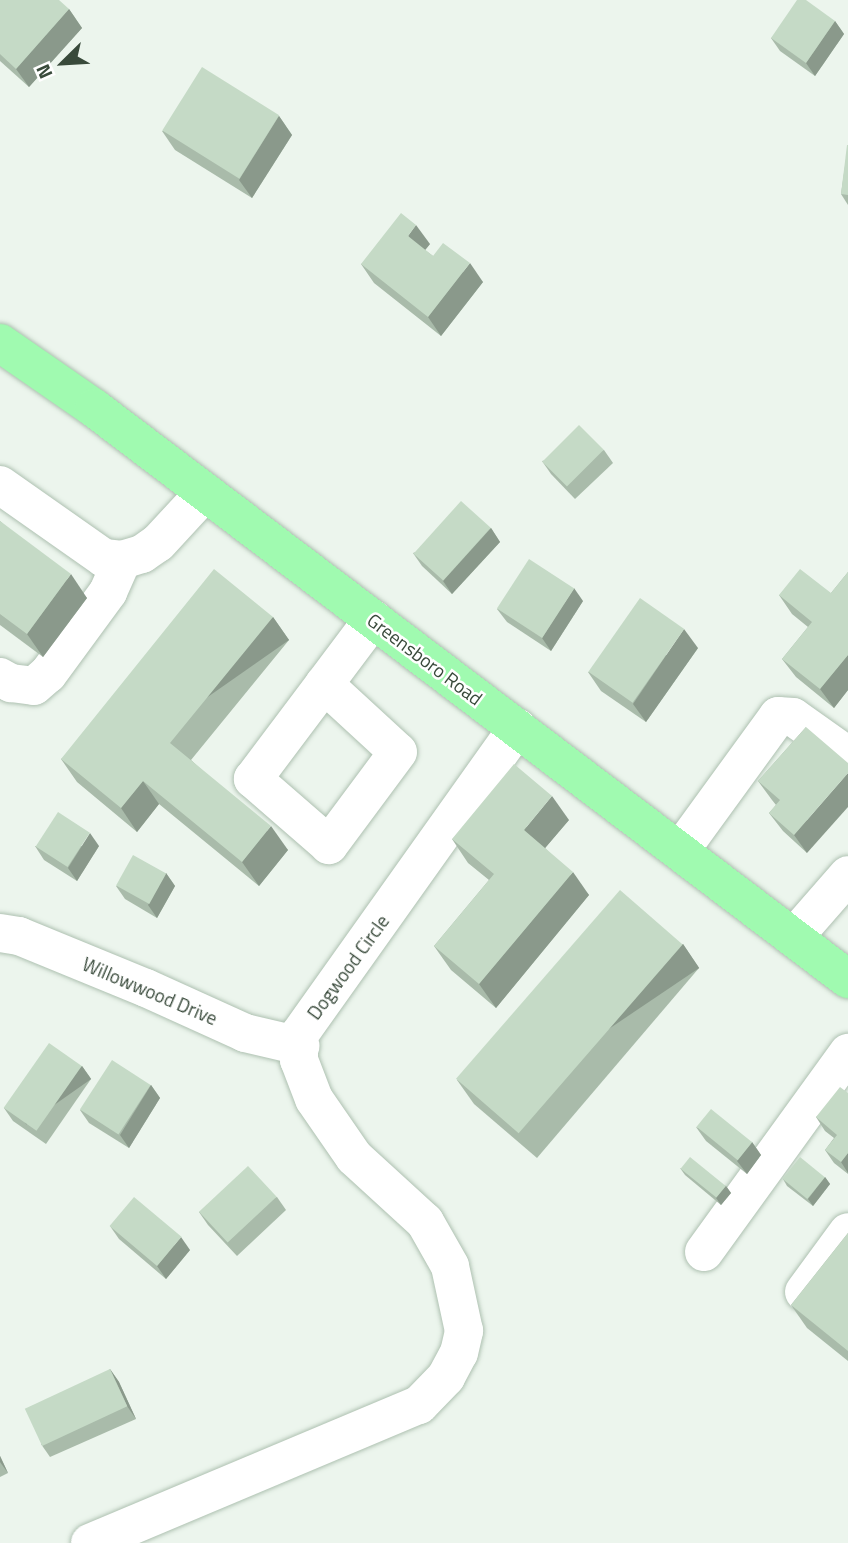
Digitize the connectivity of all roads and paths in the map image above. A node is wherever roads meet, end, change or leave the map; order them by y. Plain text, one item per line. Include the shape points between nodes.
1 (3, 353) edge
2 (0, 485) edge
3 (205, 492) junction
4 (122, 560) junction
5 (373, 619) junction
6 (0, 677) edge
7 (324, 684) dead end
8 (517, 728) junction
9 (848, 757) edge
10 (680, 851) junction
11 (848, 875) edge
12 (0, 933) edge
13 (794, 937) junction
14 (848, 979) edge
15 (301, 1046) junction
16 (848, 1053) edge
17 (848, 1232) edge
18 (704, 1252) dead end
19 (797, 1302) edge
20 (90, 1543) edge

1 - 3 main road, Greensboro Road
2 - 4 street via 104,558
3 - 4 street via 158,544
3 - 5 main road, Greensboro Road
4 - 6 street via 108,592 48,674 34,686
5 - 7 street
5 - 8 main road, Greensboro Road
8 - 10 main road, Greensboro Road
8 - 15 street, Dogwood Circle via 299,1035
9 - 10 street via 793,717 778,716
10 - 13 main road, Greensboro Road
11 - 13 street
12 - 15 street, Willowwood Drive via 19,936 245,1033
13 - 14 main road, Greensboro Road
15 - 20 street via 299,1060 314,1099 354,1157 425,1222 450,1266 464,1331 459,1353 446,1377 419,1405
16 - 18 street
17 - 19 street

